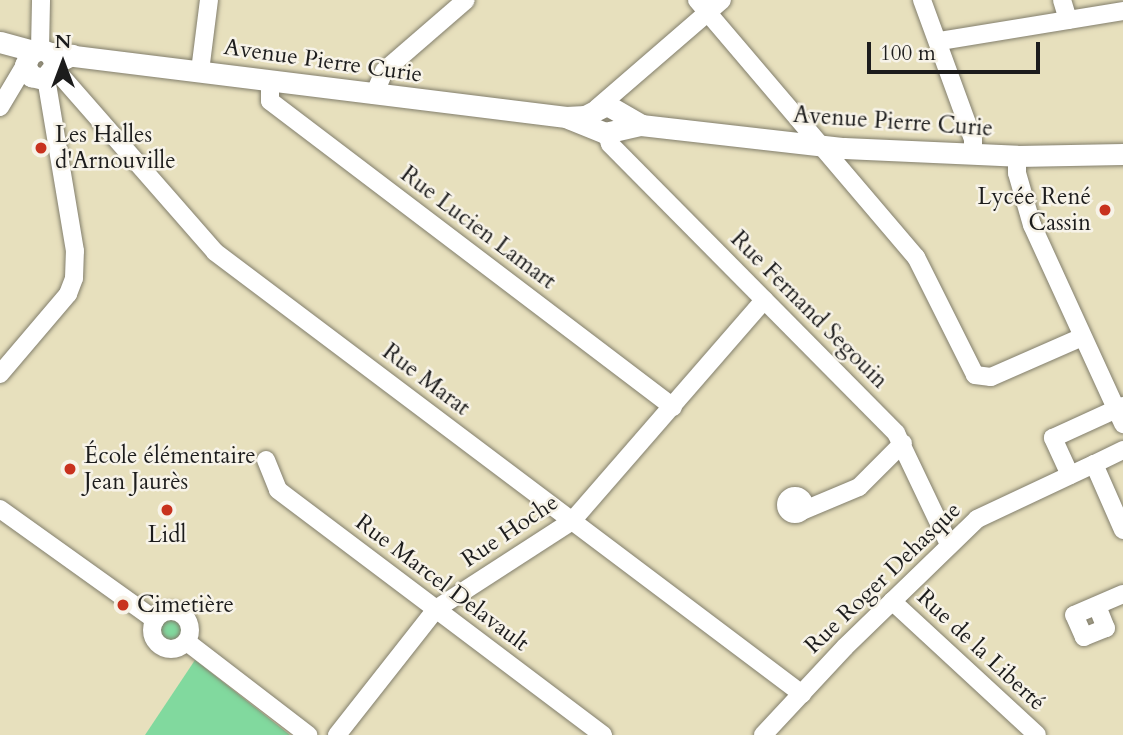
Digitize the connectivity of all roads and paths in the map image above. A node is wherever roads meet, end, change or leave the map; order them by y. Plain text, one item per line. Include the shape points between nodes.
1 (41, 0) edge
2 (209, 0) edge
3 (466, 0) edge
4 (922, 0) edge
5 (1062, 0) edge
6 (709, 4) edge
7 (1123, 10) edge
8 (1068, 20) junction
9 (940, 41) junction
10 (2, 43) edge
11 (45, 64) junction
12 (200, 71) junction
13 (270, 80) junction
14 (374, 95) junction
15 (0, 107) edge
16 (607, 116) junction
17 (825, 146) junction
18 (1123, 146) edge
19 (1123, 153) edge
20 (973, 154) junction
21 (1072, 154) junction
22 (1017, 156) junction
23 (764, 300) junction
24 (1082, 337) junction
25 (0, 373) edge
26 (673, 407) junction
27 (1121, 413) edge
28 (903, 443) junction
29 (1123, 450) edge
30 (266, 460) dead end
31 (1094, 464) junction
32 (1070, 475) junction
33 (1116, 495) edge
34 (0, 509) edge
35 (802, 511) dead end
36 (572, 521) junction
37 (1123, 530) edge
38 (949, 544) junction
39 (1123, 594) edge
40 (892, 601) junction
41 (1097, 606) dead end
42 (436, 608) junction
43 (155, 620) junction
44 (187, 642) junction
45 (802, 694) junction
46 (308, 735) edge
47 (337, 735) edge
48 (603, 735) edge
49 (763, 735) edge
50 (1037, 735) edge

1 - 11 street
2 - 12 street
3 - 14 street via 384,71
4 - 9 street
5 - 8 street
6 - 16 street
6 - 17 street
7 - 8 street
8 - 9 street
9 - 20 street via 973,139
10 - 11 main road
11 - 12 main road, Avenue Pierre Curie
11 - 15 street
11 - 25 street via 75,251 74,278 56,309
11 - 36 street, Rue Marat via 215,252
12 - 13 main road, Avenue Pierre Curie
13 - 14 main road, Avenue Pierre Curie
13 - 26 street, Rue Lucien Lamart via 270,101
14 - 16 main road, Avenue Pierre Curie via 566,117
16 - 17 main road, Avenue Pierre Curie via 642,125
16 - 23 street, Rue Fernand Segouin via 610,144
17 - 20 main road, Avenue Pierre Curie
17 - 24 street via 916,257 975,374 991,377
18 - 21 main road
19 - 21 main road
20 - 22 main road, Avenue Pierre Curie
21 - 22 main road, Avenue Pierre Curie
22 - 24 street via 1017,173 1032,225
23 - 26 street, Rue Hoche
23 - 28 street, Rue Fernand Segouin
24 - 27 street
26 - 36 street, Rue Hoche
27 - 32 street via 1053,438
28 - 35 street via 859,487
28 - 38 street, Rue Fernand Segouin
29 - 31 street, Rue Roger Dehasque
30 - 42 street, Rue Marcel Delavault via 278,490
31 - 32 street, Rue Roger Dehasque
31 - 33 street
32 - 38 street, Rue Roger Dehasque via 986,513
33 - 37 street
34 - 43 street
36 - 42 street, Rue Hoche
36 - 45 street, Rue Marat
38 - 40 street, Rue Roger Dehasque
39 - 41 street
40 - 45 street, Rue Roger Dehasque
40 - 50 street, Rue de la Liberté
42 - 47 street, Rue Hoche
42 - 48 street, Rue Marcel Delavault
43 - 44 street via 152,632 161,647 172,650
43 - 44 street via 171,610 183,614 191,630
44 - 46 street
45 - 49 street, Rue Roger Dehasque

